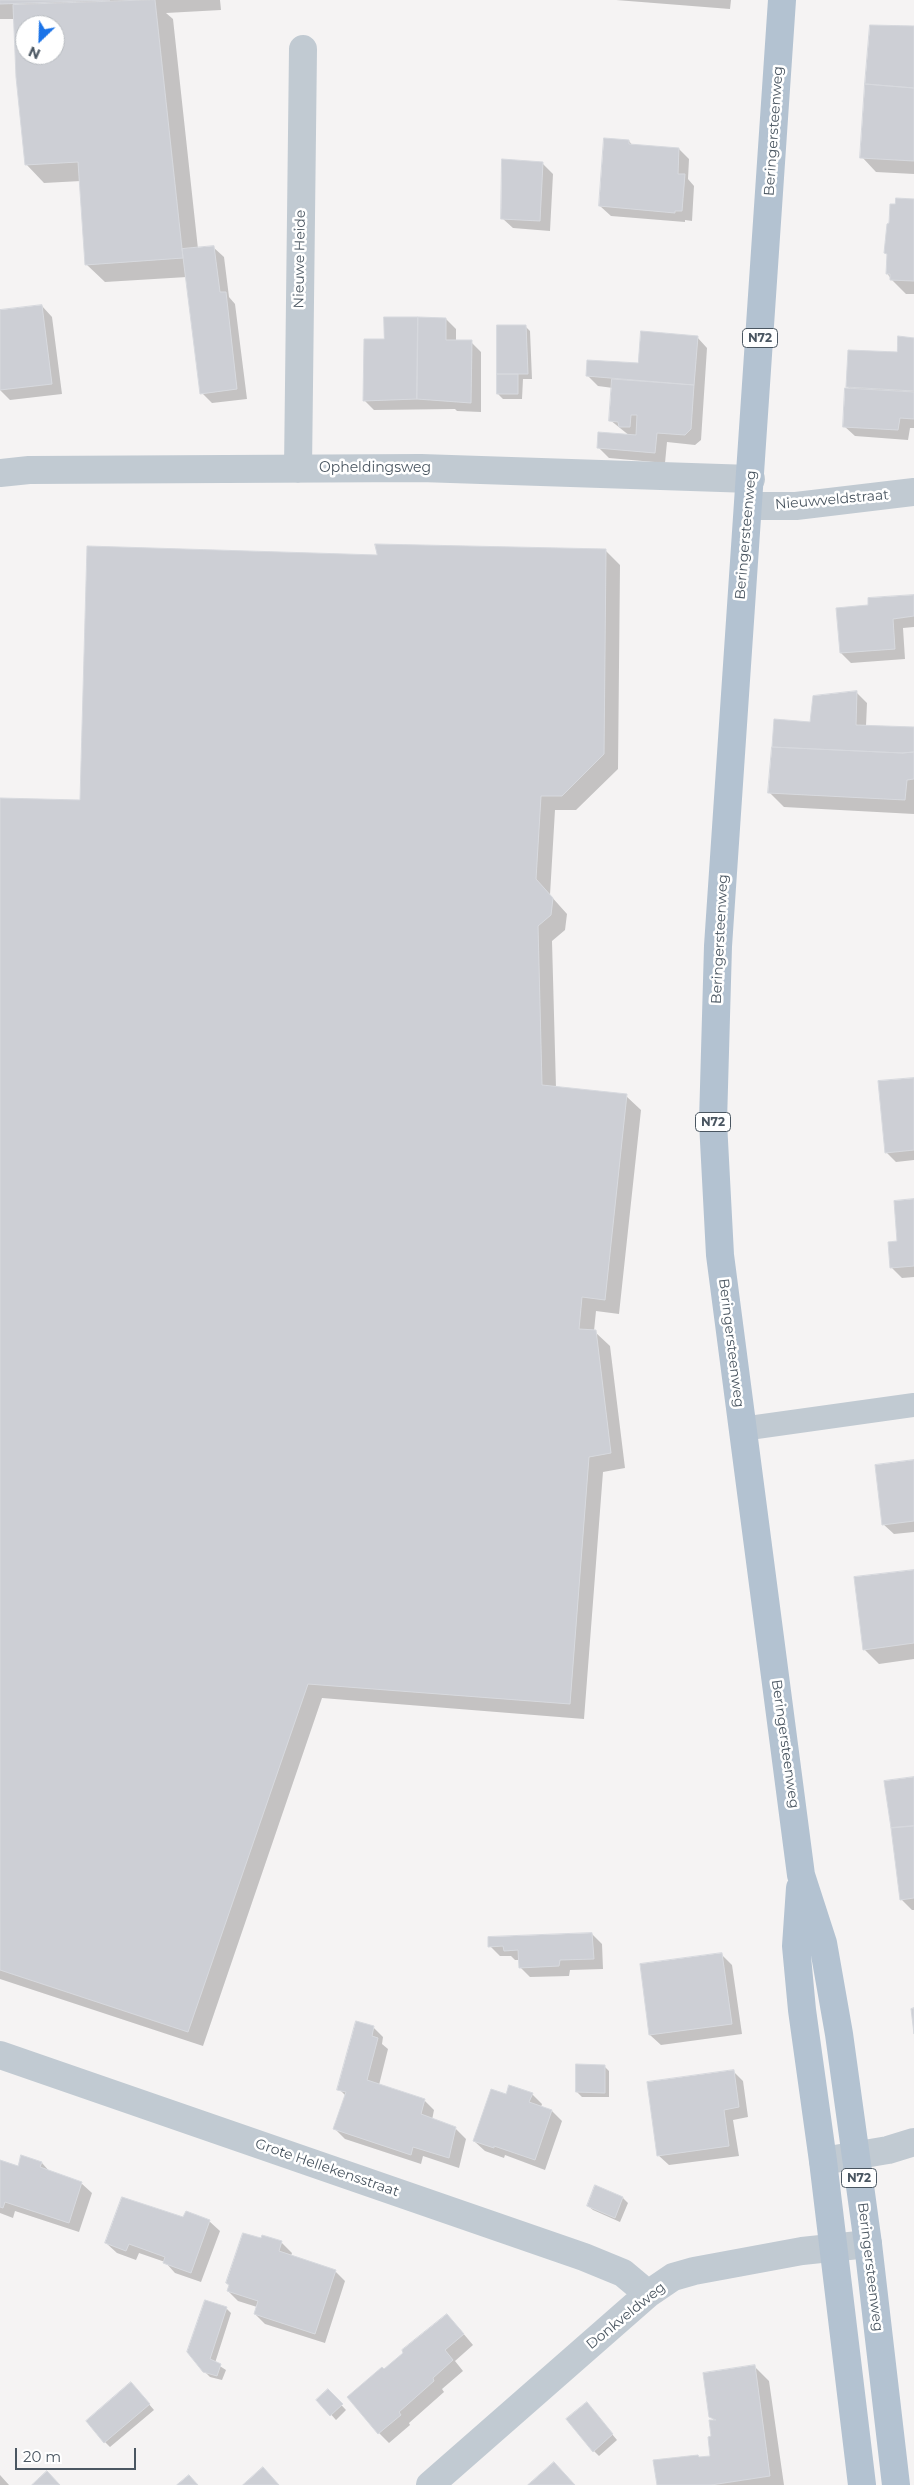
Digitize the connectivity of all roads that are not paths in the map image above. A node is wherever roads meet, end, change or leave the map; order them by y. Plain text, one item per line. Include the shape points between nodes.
1 (782, 0) edge
2 (303, 49) dead end
3 (298, 469) junction
4 (0, 473) edge
5 (751, 479) junction
6 (914, 492) edge
7 (749, 506) junction
8 (914, 1405) edge
9 (742, 1429) junction
10 (802, 1874) junction
11 (0, 2055) edge
12 (914, 2142) edge
13 (856, 2156) junction
14 (824, 2161) junction
15 (868, 2244) junction
16 (834, 2248) junction
17 (648, 2294) junction
18 (430, 2485) edge
19 (862, 2485) edge
20 (896, 2485) edge

1 - 5 main road, Beringersteenweg / N72
2 - 3 street, Nieuwe Heide
3 - 4 street, Opheldingsweg via 29,470
3 - 5 street, Opheldingsweg via 421,468
5 - 7 main road, Beringersteenweg / N72
6 - 7 street, Nieuwveldstraat via 796,506
7 - 9 main road, Beringersteenweg / N72 via 718,946 713,1122 720,1255
8 - 9 lane
9 - 10 main road, Beringersteenweg / N72
10 - 13 main road, Beringersteenweg / N72 via 823,1943 840,2034
10 - 14 main road, Beringersteenweg / N72 via 796,1946
11 - 17 street, Grote Hellekensstraat via 584,2257 623,2273
12 - 13 street
13 - 14 street
13 - 15 main road, Beringersteenweg / N72
14 - 16 main road, Beringersteenweg / N72
15 - 16 street, Donkveldweg
15 - 20 main road, Beringersteenweg / N72
16 - 17 street, Donkveldweg via 694,2271 673,2277
16 - 19 main road, Beringersteenweg / N72
17 - 18 street, Donkveldweg

